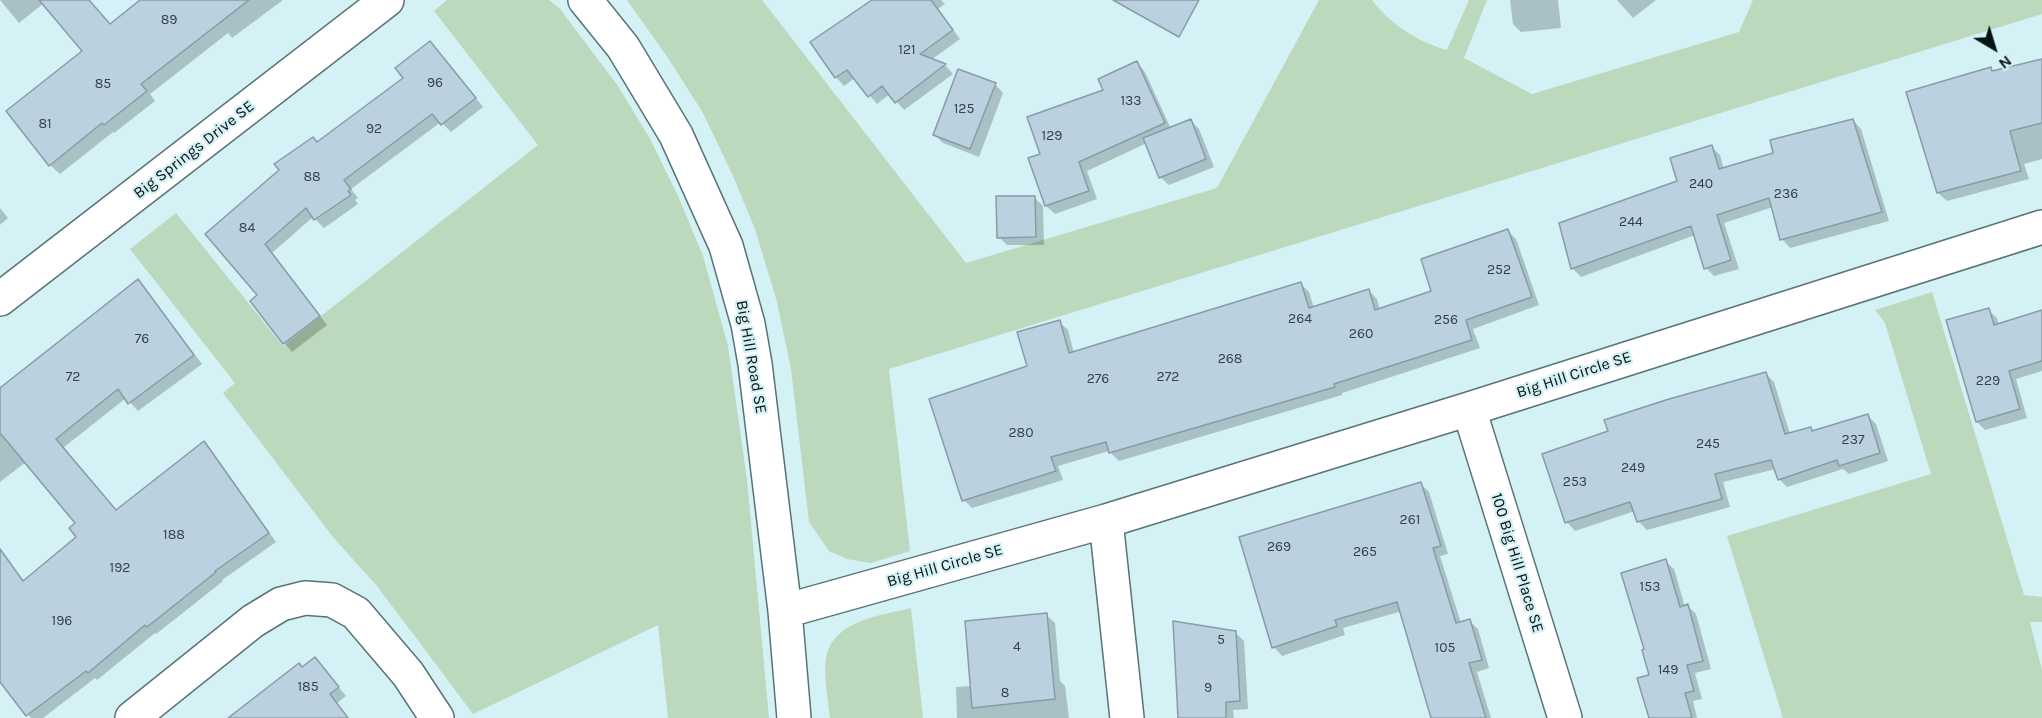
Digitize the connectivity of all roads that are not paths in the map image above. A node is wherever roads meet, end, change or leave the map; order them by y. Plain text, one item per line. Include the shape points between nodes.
1 (387, 0) edge
2 (585, 0) edge
3 (2042, 226) edge
4 (0, 299) edge
5 (1469, 409) junction
6 (1106, 521) junction
7 (784, 611) junction
8 (132, 718) edge
9 (437, 718) edge
10 (795, 718) edge
11 (1126, 718) edge
12 (1564, 718) edge

1 - 4 street, Big Springs Drive SE
2 - 7 street, Big Hill Road SE via 623,47 676,135 726,246 755,364
3 - 5 street, Big Hill Circle SE
5 - 6 street, Big Hill Circle SE
5 - 12 street, 100 Big Hill Place SE
6 - 7 street, Big Hill Circle SE
6 - 11 street
7 - 10 street, Big Hill Road SE
8 - 9 street via 253,621 281,604 305,598 332,600 356,613 408,674

